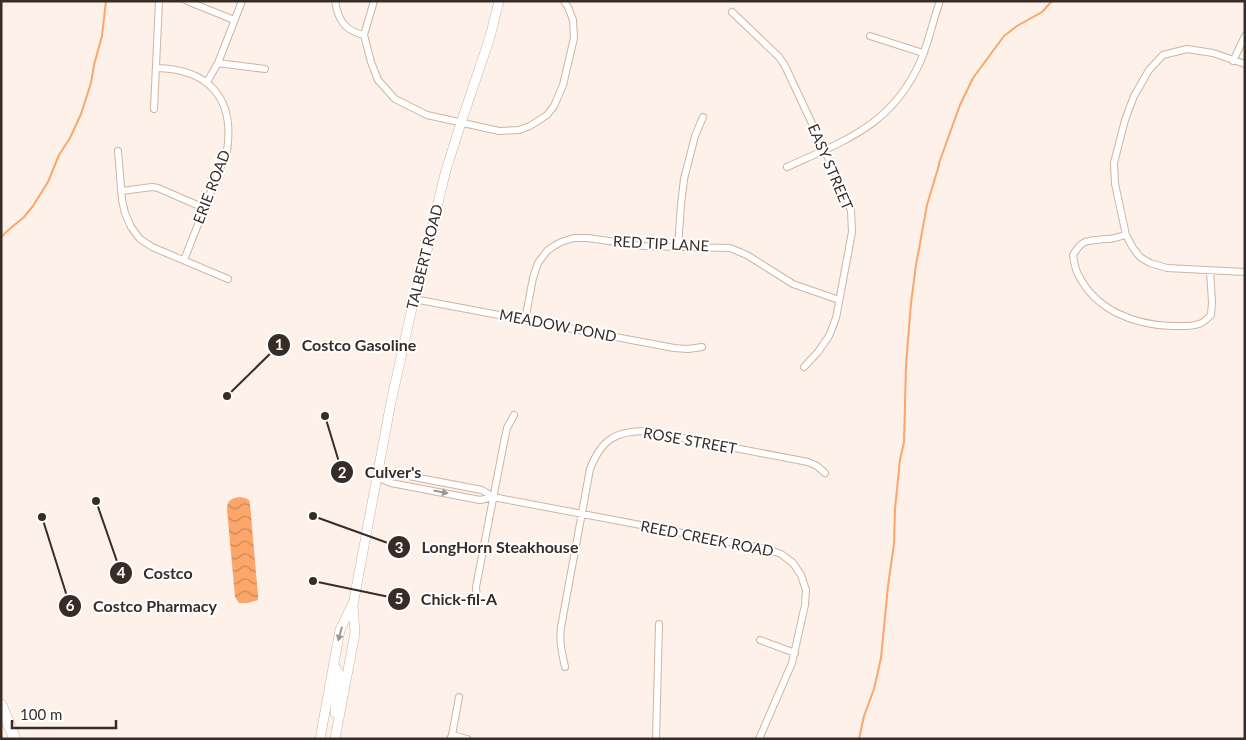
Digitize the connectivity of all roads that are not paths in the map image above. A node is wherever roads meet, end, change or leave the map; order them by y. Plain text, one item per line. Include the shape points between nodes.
1 (159, 1) edge
2 (187, 1) edge
3 (242, 1) edge
4 (335, 1) edge
5 (374, 1) edge
6 (498, 1) edge
7 (564, 1) edge
8 (940, 1) edge
9 (732, 12) dead end
10 (234, 20) junction
11 (364, 35) junction
12 (870, 36) dead end
13 (1245, 36) edge
14 (923, 53) junction
15 (1233, 61) junction
16 (218, 63) junction
17 (1245, 64) edge
18 (156, 68) junction
19 (265, 69) dead end
20 (207, 82) junction
21 (154, 109) dead end
22 (703, 117) dead end
23 (461, 123) junction
24 (824, 150) junction
25 (118, 151) dead end
26 (786, 167) dead end
27 (122, 191) junction
28 (204, 208) junction
29 (1126, 235) junction
30 (678, 247) junction
31 (184, 260) junction
32 (1210, 271) junction
33 (1245, 272) edge
34 (228, 279) dead end
35 (414, 299) junction
36 (839, 300) junction
37 (525, 320) junction
38 (702, 347) dead end
39 (804, 368) dead end
40 (514, 415) dead end
41 (825, 473) dead end
42 (377, 477) junction
43 (493, 497) junction
44 (582, 514) junction
45 (477, 600) dead end
46 (353, 605) junction
47 (659, 624) dead end
48 (760, 640) dead end
49 (795, 653) junction
50 (333, 666) junction
51 (565, 667) dead end
52 (459, 697) dead end
53 (1, 705) edge
54 (451, 738) edge
55 (15, 739) edge
56 (320, 739) edge
57 (334, 739) edge
58 (467, 739) edge
59 (656, 739) edge
60 (759, 739) edge

1 - 18 street
2 - 10 street
3 - 10 street
4 - 11 street via 345,26
5 - 11 street
6 - 23 street, TALBERT ROAD via 490,37
7 - 23 street via 573,20 574,38 560,92 550,112 530,126 509,131
8 - 14 street
9 - 24 street, EASY STREET via 785,66
10 - 16 street
11 - 23 street via 378,80 395,99 427,115
12 - 14 street
13 - 15 street
14 - 24 street via 911,81 895,104 859,133
15 - 17 street
15 - 29 street via 1213,53 1187,49 1163,55 1134,96 1114,163
16 - 19 street
16 - 20 street
18 - 20 street, ERIE ROAD via 183,71
18 - 21 street
20 - 28 street, ERIE ROAD via 227,113 229,136 228,151
22 - 30 street via 684,179
23 - 35 street, TALBERT ROAD
24 - 26 street
24 - 36 street, EASY STREET via 851,211 852,226
25 - 27 street
27 - 28 street via 158,188
27 - 31 street via 125,213 140,238 152,247
28 - 31 street, ERIE ROAD
29 - 32 street via 1140,257 1150,264
29 - 32 street via 1090,240 1079,246 1073,255 1076,272 1085,288 1117,314 1158,326 1200,324 1211,315
30 - 36 street, RED TIP LANE via 720,247 740,251 794,284
30 - 37 street, RED TIP LANE via 588,238 561,242 538,264
31 - 34 street
32 - 33 street
35 - 37 street, MEADOW POND
35 - 42 street, TALBERT ROAD
36 - 39 street, EASY STREET via 829,336
37 - 38 street, MEADOW POND via 674,348
40 - 43 street via 504,442
41 - 44 street, ROSE STREET via 808,462 646,431 631,431 617,435 595,455
42 - 43 street, REED CREEK ROAD via 391,483 480,500
42 - 46 street, TALBERT ROAD
43 - 44 street, REED CREEK ROAD
43 - 45 street via 476,587
44 - 49 street, REED CREEK ROAD via 781,554 802,575 806,590
44 - 51 street, ROSE STREET via 561,627
46 -> 50 street, TALBERT ROAD via 340,630
46 - 57 street, TALBERT ROAD via 355,633
47 - 59 street
48 - 49 street
49 - 60 street, REED CREEK ROAD
50 - 56 street, TALBERT ROAD
50 - 57 street via 339,674
52 - 54 street
53 - 55 highway
54 - 58 street

